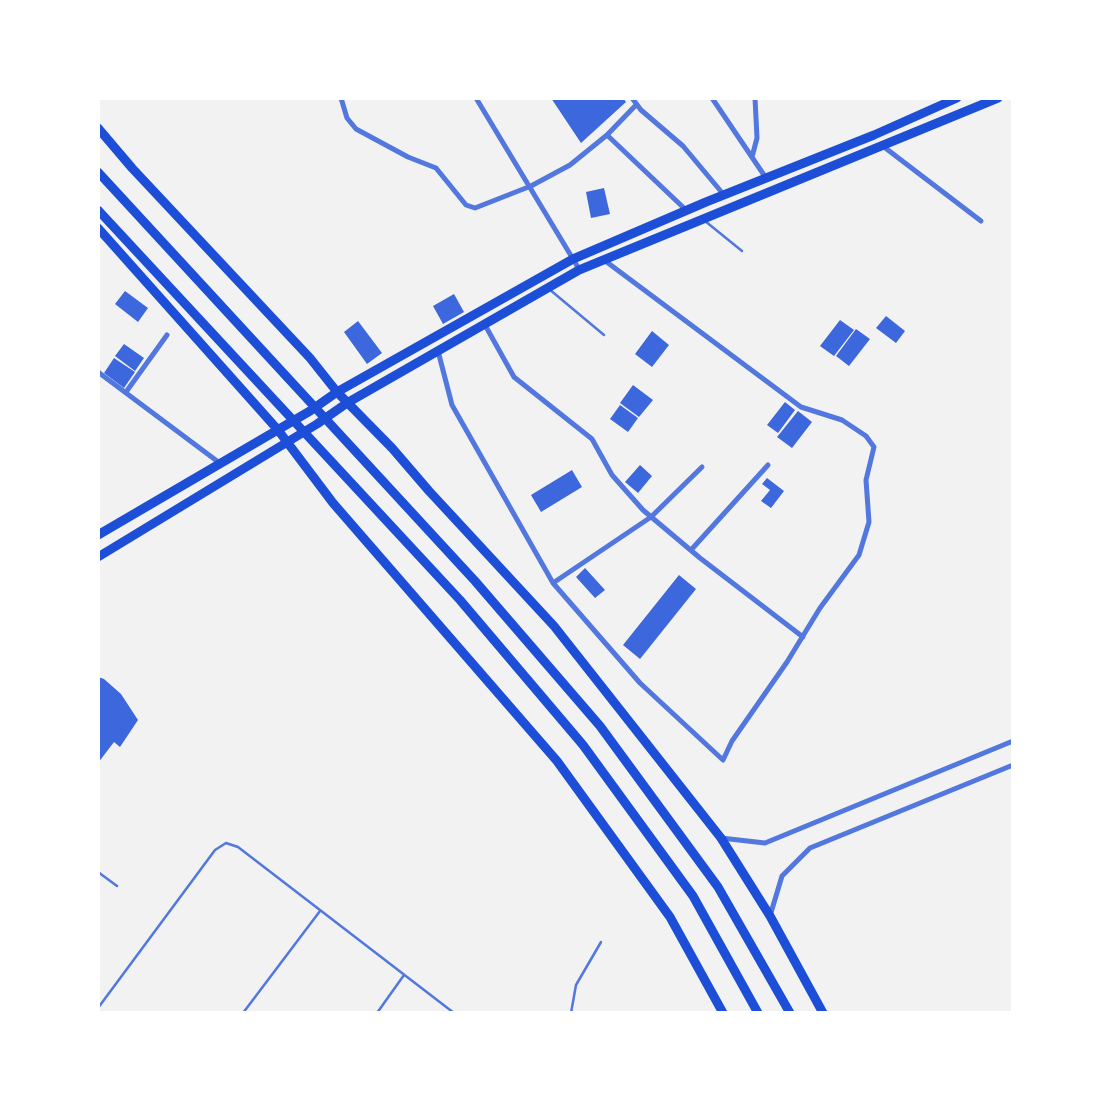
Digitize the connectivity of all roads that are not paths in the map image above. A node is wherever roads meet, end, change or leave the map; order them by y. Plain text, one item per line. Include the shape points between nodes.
1 (341, 98) edge
2 (476, 98) edge
3 (632, 98) edge
4 (712, 98) edge
5 (755, 98) edge
6 (999, 98) edge
7 (951, 99) edge
8 (636, 106) junction
9 (956, 117) junction
10 (98, 128) edge
11 (607, 135) junction
12 (884, 147) junction
13 (752, 156) junction
14 (98, 172) edge
15 (766, 178) junction
16 (531, 186) junction
17 (724, 195) junction
18 (98, 210) edge
19 (686, 210) junction
20 (702, 219) junction
21 (981, 221) dead end
22 (98, 228) edge
23 (743, 251) dead end
24 (573, 259) junction
25 (604, 260) junction
26 (579, 270) junction
27 (547, 287) junction
28 (485, 325) junction
29 (167, 335) dead end
30 (604, 335) dead end
31 (438, 351) junction
32 (98, 372) edge
33 (126, 392) junction
34 (337, 392) junction
35 (347, 402) junction
36 (278, 430) junction
37 (287, 442) junction
38 (221, 464) junction
39 (768, 465) dead end
40 (702, 467) dead end
41 (651, 517) junction
42 (98, 535) edge
43 (691, 551) junction
44 (98, 557) edge
45 (553, 583) junction
46 (803, 637) junction
47 (1013, 741) edge
48 (1013, 765) edge
49 (721, 838) junction
50 (98, 872) edge
51 (117, 886) dead end
52 (320, 911) junction
53 (770, 916) junction
54 (601, 942) dead end
55 (404, 975) junction
56 (98, 1008) edge
57 (243, 1013) edge
58 (377, 1013) edge
59 (454, 1013) edge
60 (571, 1013) edge
61 (723, 1013) edge
62 (758, 1013) edge
63 (790, 1013) edge
64 (823, 1013) edge

1 - 16 street via 346,118 356,129 436,168 470,208
2 - 16 street
3 - 8 street
4 - 13 street
5 - 13 street via 757,138
6 - 9 main road
7 - 9 street
7 - 15 main road
8 - 11 street
8 - 17 street via 683,146
9 - 12 main road
10 - 34 main road
11 - 16 street via 570,165
11 - 19 street
12 - 20 main road
12 - 21 street
13 - 15 street
14 - 63 main road via 475,581 600,726 718,887
15 - 17 main road
16 - 24 street
17 - 19 main road
18 - 62 main road via 460,600 583,745 693,896
19 - 24 main road
20 - 23 lane
20 - 25 main road
22 - 36 main road
24 - 26 street
24 - 34 main road
25 - 26 main road
25 - 46 street via 801,407 835,416 871,441 873,454 866,480 869,522 863,547
26 - 27 main road
27 - 28 main road
27 - 30 lane
28 - 31 main road
28 - 41 street via 514,377 592,439 611,475
29 - 33 street
31 - 35 main road
31 - 45 street via 452,405
32 - 33 street
33 - 38 street
34 - 35 main road
34 - 36 main road
35 - 37 main road
35 - 49 main road via 554,626
36 - 37 main road
36 - 38 main road
37 - 44 main road
37 - 61 main road via 333,503 557,761 670,917
38 - 42 main road
39 - 43 street
40 - 41 street
41 - 43 street
41 - 45 street
43 - 46 street
45 - 46 street via 640,683 723,760
47 - 49 street via 765,843
48 - 53 street via 810,848 782,876
49 - 53 main road
50 - 51 lane
52 - 55 lane
52 - 56 lane via 238,847 220,845
52 - 57 lane
53 - 64 main road
54 - 60 lane via 576,985
55 - 58 lane
55 - 59 lane

